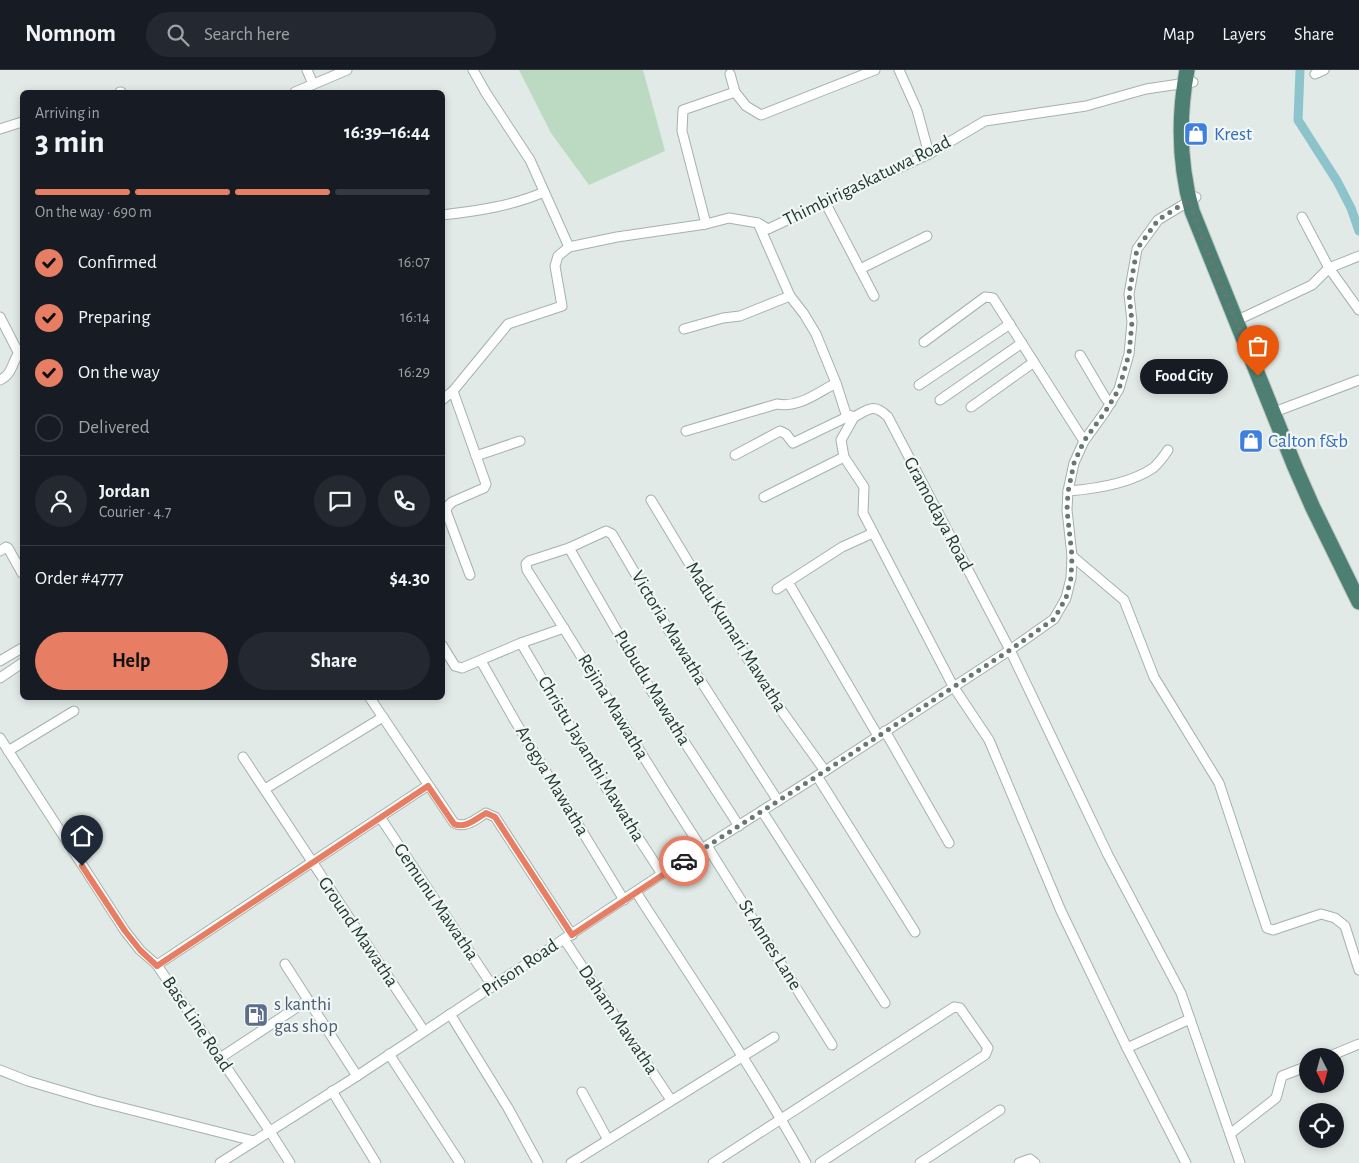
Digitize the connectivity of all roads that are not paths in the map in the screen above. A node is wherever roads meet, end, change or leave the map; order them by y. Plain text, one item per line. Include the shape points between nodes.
1 (307, 70) edge
2 (347, 70) edge
3 (473, 70) edge
4 (876, 70) edge
5 (899, 70) edge
6 (730, 74) dead end
7 (1190, 76) edge
8 (312, 84) junction
9 (302, 90) edge
10 (735, 92) junction
11 (20, 123) edge
12 (0, 129) edge
13 (929, 154) junction
14 (544, 192) junction
15 (1193, 198) junction
16 (825, 202) junction
17 (445, 216) edge
18 (1302, 217) dead end
19 (758, 223) junction
20 (706, 224) junction
21 (928, 236) dead end
22 (569, 247) junction
23 (1359, 256) edge
24 (1329, 268) junction
25 (860, 270) junction
26 (790, 296) junction
27 (874, 296) dead end
28 (1359, 310) edge
29 (0, 316) edge
30 (1242, 318) junction
31 (1010, 324) junction
32 (684, 330) dead end
33 (924, 342) dead end
34 (1022, 343) junction
35 (20, 351) edge
36 (1080, 355) dead end
37 (1034, 362) junction
38 (0, 380) edge
39 (1359, 380) edge
40 (836, 383) junction
41 (919, 385) dead end
42 (453, 391) junction
43 (445, 398) edge
44 (940, 400) dead end
45 (1110, 403) junction
46 (971, 407) dead end
47 (1277, 411) junction
48 (851, 417) junction
49 (686, 431) dead end
50 (520, 441) dead end
51 (1084, 441) junction
52 (1168, 450) dead end
53 (735, 455) dead end
54 (476, 456) junction
55 (844, 457) junction
56 (1068, 492) junction
57 (764, 497) dead end
58 (650, 500) dead end
59 (873, 533) junction
60 (569, 548) junction
61 (0, 551) edge
62 (1072, 556) junction
63 (526, 564) joint
64 (20, 569) edge
65 (470, 575) dead end
66 (788, 582) junction
67 (1359, 588) edge
68 (777, 589) dead end
69 (1359, 602) edge
70 (564, 628) junction
71 (521, 643) junction
72 (20, 649) edge
73 (445, 650) edge
74 (1010, 650) junction
75 (0, 661) edge
76 (481, 661) junction
77 (20, 664) edge
78 (0, 678) edge
79 (953, 686) junction
80 (371, 700) edge
81 (74, 712) dead end
82 (383, 717) junction
83 (882, 734) junction
84 (0, 738) edge
85 (8, 751) junction
86 (243, 757) dead end
87 (821, 773) junction
88 (428, 786) junction
89 (265, 789) junction
90 (778, 800) junction
91 (762, 811) junction
92 (380, 817) junction
93 (738, 826) junction
94 (949, 843) dead end
95 (705, 848) junction
96 (312, 863) junction
97 (662, 874) junction
98 (636, 892) junction
99 (624, 900) junction
100 (914, 932) dead end
101 (568, 937) junction
102 (285, 964) dead end
103 (157, 966) junction
104 (1359, 970) edge
105 (493, 987) junction
106 (308, 1000) junction
107 (885, 1003) dead end
108 (450, 1014) junction
109 (1190, 1019) junction
110 (424, 1032) junction
111 (774, 1037) dead end
112 (1359, 1044) edge
113 (832, 1045) dead end
114 (1127, 1048) junction
115 (1344, 1050) edge
116 (389, 1054) junction
117 (742, 1055) junction
118 (220, 1058) junction
119 (1299, 1069) edge
120 (0, 1070) edge
121 (357, 1076) junction
122 (332, 1091) junction
123 (582, 1092) dead end
124 (671, 1100) junction
125 (1000, 1110) dead end
126 (782, 1120) junction
127 (269, 1130) junction
128 (1230, 1134) junction
129 (254, 1140) junction
130 (608, 1140) junction
131 (220, 1163) edge
132 (290, 1163) edge
133 (376, 1163) edge
134 (460, 1163) edge
135 (538, 1163) edge
136 (571, 1163) edge
137 (713, 1163) edge
138 (806, 1163) edge
139 (820, 1163) edge
140 (920, 1163) edge
141 (1019, 1163) edge
142 (1035, 1163) edge
143 (1186, 1163) edge
144 (1240, 1163) edge

1 - 8 street
2 - 8 street
3 - 14 street via 530,160
4 - 10 street via 761,115 746,106
5 - 13 street via 916,110
6 - 10 street
7 - 13 street, Thimbirigaskatuwa Road via 1086,106 985,120
7 - 15 highway via 1188,132
8 - 9 street
10 - 20 street via 682,110 682,131
11 - 12 street
13 - 16 street, Thimbirigaskatuwa Road
14 - 17 street via 479,211
14 - 22 street
15 - 30 highway
15 - 45 street, Prison Road via 1158,220 1137,249 1129,294 1132,322 1129,354 1119,389
15 - 69 highway via 1196,222 1295,467
16 - 19 street, Thimbirigaskatuwa Road via 768,228
16 - 25 street
18 - 24 street
19 - 20 street, Thimbirigaskatuwa Road via 729,218
19 - 26 street
20 - 22 street, Thimbirigaskatuwa Road
21 - 25 street
22 - 42 street via 558,256 555,266 562,306 508,324
23 - 24 street
24 - 28 street
24 - 30 street via 1312,285
25 - 27 street
26 - 32 street via 740,316
26 - 40 street via 816,334
29 - 35 street
30 - 47 highway
31 - 33 street via 994,298 985,297
31 - 34 street
31 - 41 street
34 - 37 street
34 - 44 street
35 - 38 street via 11,372
36 - 45 street
37 - 46 street
37 - 51 street
39 - 47 street
40 - 48 street via 846,414
40 - 49 street via 798,403 777,404
42 - 43 street
42 - 54 street
45 - 51 street, Prison Road
47 - 67 highway
48 - 53 street, Gramodaya Road via 793,443 780,431
48 - 55 street via 841,440
48 - 74 street, Gramodaya Road via 872,408 880,409 888,417
50 - 54 street
51 - 56 street, Prison Road via 1074,463
52 - 56 street via 1155,467 1141,474 1092,489
54 - 65 street via 486,484 484,488 452,502 446,511
55 - 57 street
55 - 59 street via 864,487 863,513
56 - 62 street, Prison Road
58 - 87 street, Madu Kumari Mawatha
59 - 66 street via 842,547
59 - 79 street
60 - 63 street, Victoria Mawatha
60 - 90 street, Victoria Mawatha via 606,531 612,534 672,636
60 - 93 street, Pubudu Mawatha via 654,696
61 - 64 street via 8,548
62 - 74 street, Prison Road via 1066,598 1054,619
62 - 104 street via 1124,600 1154,677 1218,783 1267,928 1273,930 1321,914 1335,918 1345,926
63 - 70 street, Rejina Mawatha
66 - 68 street
66 - 83 street
70 - 71 street
70 - 95 street, Rejina Mawatha via 663,790
71 - 76 street
71 - 97 street, Christu Jayanthi Mawatha
72 - 75 street
73 - 76 street via 458,668
74 - 79 street, Prison Road
74 - 109 street via 1108,855 1181,993
76 - 99 street, Arogya Mawatha
77 - 78 street
79 - 83 street, Prison Road
79 - 114 street via 989,740 1061,911
80 - 82 street
81 - 85 street
82 - 88 street
82 - 89 street
83 - 87 street, Prison Road
83 - 94 street
84 - 85 street, Base Line Road
85 - 103 street, Base Line Road via 125,931
86 - 89 street, Ground Mawatha
87 - 90 street, Prison Road
87 - 100 street, Madu Kumari Mawatha
88 - 92 street
88 - 101 street, Daham Mawatha via 454,824 467,825 486,813 495,817
89 - 96 street, Ground Mawatha
90 - 91 street, Prison Road
91 - 93 street, Prison Road
91 - 107 street
92 - 96 street
92 - 105 street, Gemunu Mawatha
93 - 95 street, Prison Road
95 - 97 street, Prison Road
95 - 113 street, St Annes Lane
96 - 103 street
96 - 110 street, Ground Mawatha
97 - 98 street, Prison Road
98 - 99 street, Prison Road
98 - 117 street
99 - 101 street, Prison Road
101 - 105 street, Prison Road
101 - 124 street, Daham Mawatha
102 - 106 street
103 - 118 street, Base Line Road
105 - 108 street, Prison Road
106 - 118 street
106 - 121 street
108 - 110 street, Prison Road
108 - 135 street
109 - 114 street
109 - 128 street
110 - 116 street, Prison Road
111 - 117 street
112 - 115 street
114 - 143 street
116 - 121 street, Prison Road
116 - 134 street
117 - 124 street
117 - 126 street
118 - 127 street, Base Line Road
119 - 128 street via 1282,1076 1276,1098
120 - 129 street via 96,1101
121 - 122 street, Prison Road
122 - 127 street, Prison Road
122 - 133 street
123 - 130 street
124 - 130 street
125 - 140 street
126 - 137 street
126 - 138 street
126 - 139 street via 954,1007 960,1008 988,1048 985,1056
127 - 129 street, Prison Road
127 - 132 street, Base Line Road
128 - 144 street
129 - 131 street, Prison Road
130 - 136 street
141 - 142 street via 1030,1159

